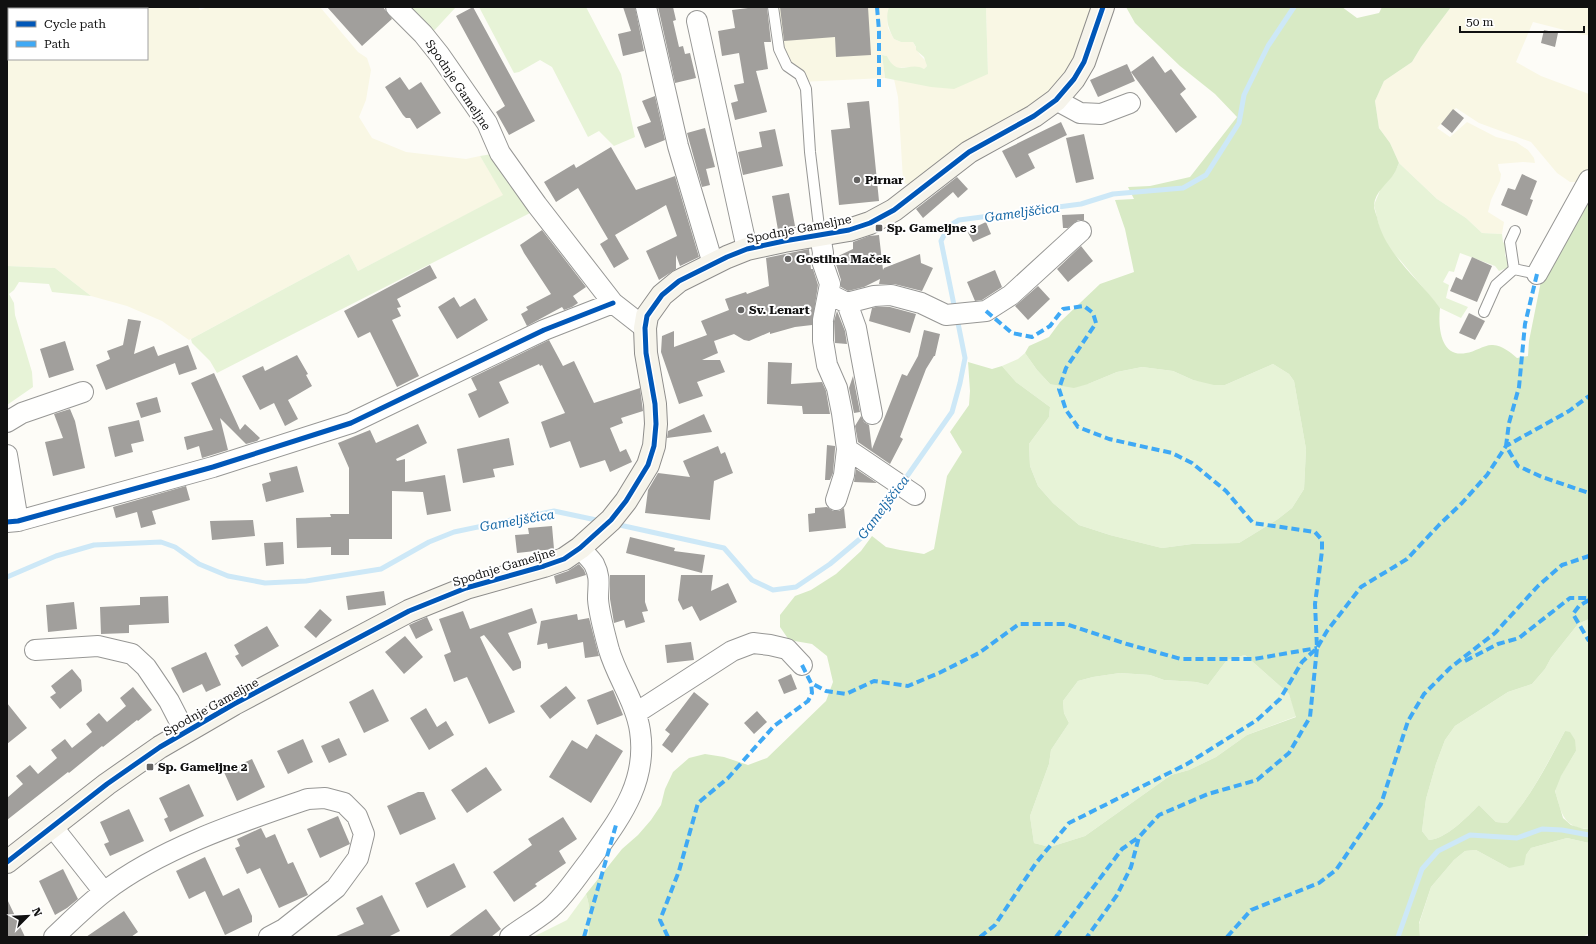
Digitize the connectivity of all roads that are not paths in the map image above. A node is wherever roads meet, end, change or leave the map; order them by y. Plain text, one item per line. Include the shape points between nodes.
1 (396, 7) edge
2 (646, 7) edge
3 (773, 7) edge
4 (1104, 7) edge
5 (697, 21) dead end
6 (1056, 100) junction
7 (1130, 102) dead end
8 (1589, 180) edge
9 (1081, 231) dead end
10 (1515, 231) dead end
11 (820, 236) junction
12 (747, 249) junction
13 (713, 264) junction
14 (1514, 269) junction
15 (1537, 274) joint
16 (838, 298) junction
17 (613, 303) junction
18 (1484, 312) dead end
19 (645, 328) junction
20 (83, 392) dead end
21 (872, 414) dead end
22 (7, 422) edge
23 (847, 449) junction
24 (7, 455) edge
25 (911, 492) dead end
26 (836, 500) dead end
27 (12, 522) edge
28 (586, 542) junction
29 (35, 650) dead end
30 (802, 665) dead end
31 (636, 713) junction
32 (185, 732) junction
33 (52, 826) junction
34 (7, 862) edge
35 (104, 892) junction
36 (54, 937) edge
37 (269, 937) edge
38 (510, 937) edge

1 - 17 street, Spodnje Gameljne via 439,54 487,123 500,153
2 - 13 street via 678,146
3 - 11 lane via 779,49 787,66 800,75 806,89
4 - 6 street, Spodnje Gameljne via 1084,62 1074,79
5 - 12 street, Spodnje Gameljne
6 - 7 street via 1080,113 1101,114
6 - 11 street, Spodnje Gameljne via 1034,116 969,152 894,210 870,223
8 - 15 street
9 - 16 street via 1011,295 986,310 955,314 891,295
10 - 14 lane via 1510,242
11 - 12 street, Spodnje Gameljne
11 - 16 street, Spodnje Gameljne via 822,261
12 - 13 street, Spodnje Gameljne
13 - 19 street, Spodnje Gameljne via 679,281 662,294 647,316
14 - 15 lane
14 - 18 lane via 1496,285
16 - 21 street, Spodnje Gameljne via 856,328
16 - 23 street, Spodnje Gameljne via 823,320 823,341 827,365 837,388
17 - 19 street, Spodnje Gameljne
17 - 27 street via 544,330 351,423 213,467
19 - 28 street, Spodnje Gameljne via 646,353 655,404 654,446 648,465 626,501 611,520
20 - 22 street via 22,413
23 - 25 street
23 - 26 street, Spodnje Gameljne via 844,475
24 - 27 street
28 - 31 street via 600,581 598,600 609,651
28 - 32 street, Spodnje Gameljne via 564,559 466,588 409,611
29 - 32 street, Spodnje Gameljne via 98,646 132,654 146,667 169,701
30 - 31 street via 787,649 753,643 732,651
31 - 38 street via 640,731 640,766 636,784 616,825 553,906
32 - 33 street, Spodnje Gameljne via 107,784
33 - 34 street, Spodnje Gameljne
33 - 35 street
35 - 36 street
35 - 37 street via 140,868 197,840 255,817 308,799 325,798 344,803 357,816 364,834 358,858 336,888 284,929

